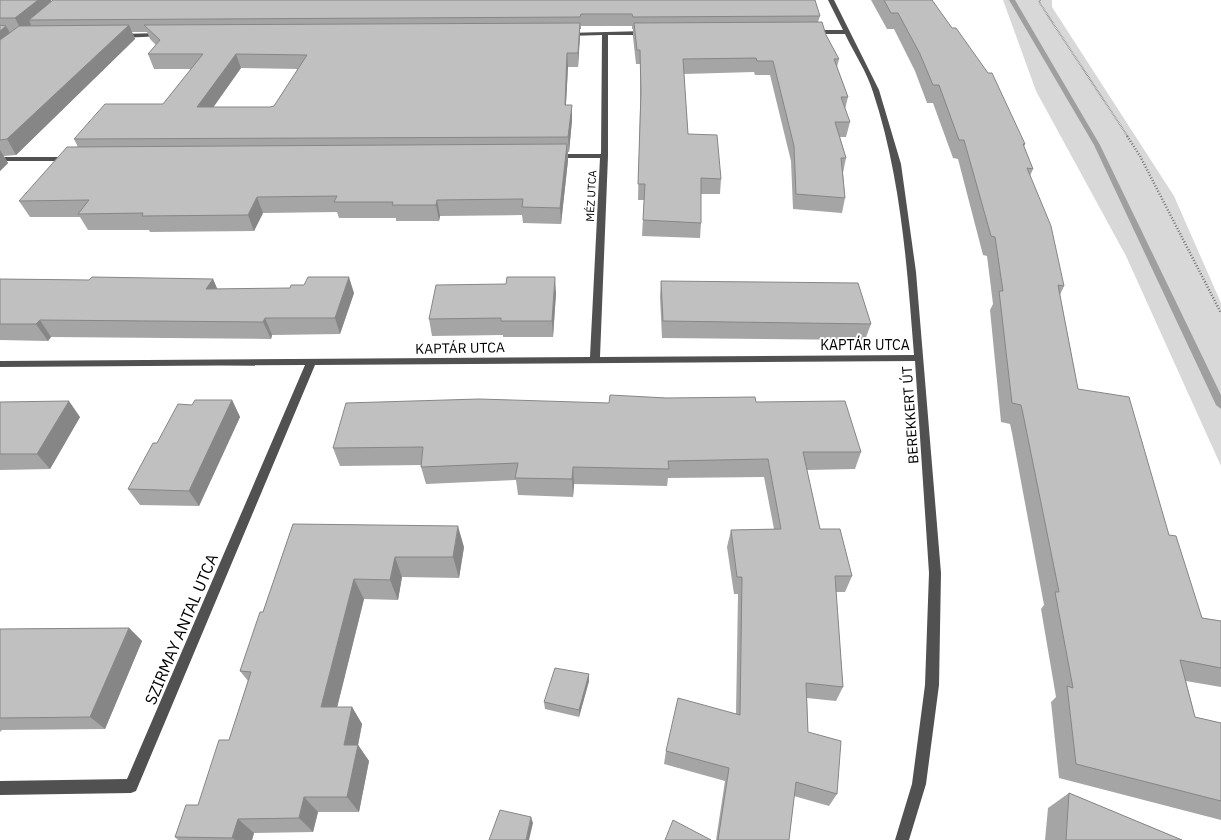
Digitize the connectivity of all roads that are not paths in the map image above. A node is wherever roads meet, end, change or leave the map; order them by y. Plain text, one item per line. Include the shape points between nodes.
1 (831, 0) edge
2 (808, 32) edge
3 (847, 32) junction
4 (654, 33) edge
5 (556, 34) edge
6 (605, 34) junction
7 (173, 35) edge
8 (114, 36) edge
9 (544, 156) edge
10 (604, 156) junction
11 (79, 158) edge
12 (0, 159) edge
13 (920, 358) junction
14 (595, 360) junction
15 (0, 364) edge
16 (312, 364) junction
17 (0, 788) edge
18 (902, 840) edge

1 - 3 street, BEREKKERT ÚT
2 - 3 street
3 - 13 street, BEREKKERT ÚT via 876,90 897,164
4 - 6 street
5 - 6 street
6 - 10 street, MÉZ UTCA
7 - 8 street
9 - 10 street
10 - 14 street, MÉZ UTCA
11 - 12 street
13 - 14 street, KAPTÁR UTCA
13 - 18 street, BEREKKERT ÚT via 935,573 932,685 919,784
14 - 16 street, KAPTÁR UTCA
15 - 16 street, KAPTÁR UTCA
16 - 17 street, SZIRMAY ANTAL UTCA via 131,786

